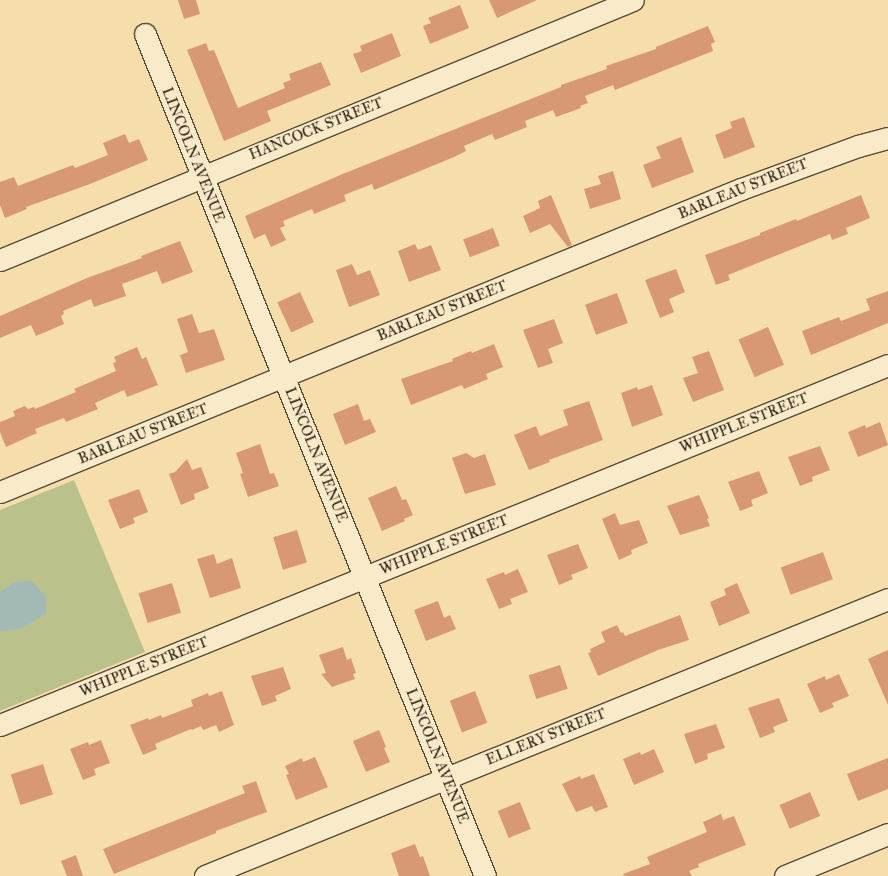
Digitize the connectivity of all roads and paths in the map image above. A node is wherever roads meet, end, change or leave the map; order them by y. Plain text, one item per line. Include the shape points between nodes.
1 (633, 0) edge
2 (145, 34) dead end
3 (888, 138) edge
4 (202, 176) junction
5 (0, 260) edge
6 (888, 366) edge
7 (284, 376) junction
8 (0, 492) edge
9 (365, 577) junction
10 (888, 599) edge
11 (0, 725) edge
12 (446, 778) junction
13 (888, 834) edge
14 (205, 876) edge
15 (485, 876) edge
16 (785, 876) edge

1 - 4 street, HANCOCK STREET
2 - 4 street, LINCOLN AVENUE
3 - 7 street, BARLEAU STREET via 858,146 741,189
4 - 5 street, HANCOCK STREET
4 - 7 street, LINCOLN AVENUE
6 - 9 street, WHIPPLE STREET
7 - 8 street, BARLEAU STREET
7 - 9 street, LINCOLN AVENUE
9 - 11 street, WHIPPLE STREET
9 - 12 street, LINCOLN AVENUE
10 - 12 street, ELLERY STREET
12 - 14 street, ELLERY STREET
12 - 15 street, LINCOLN AVENUE
13 - 16 street

